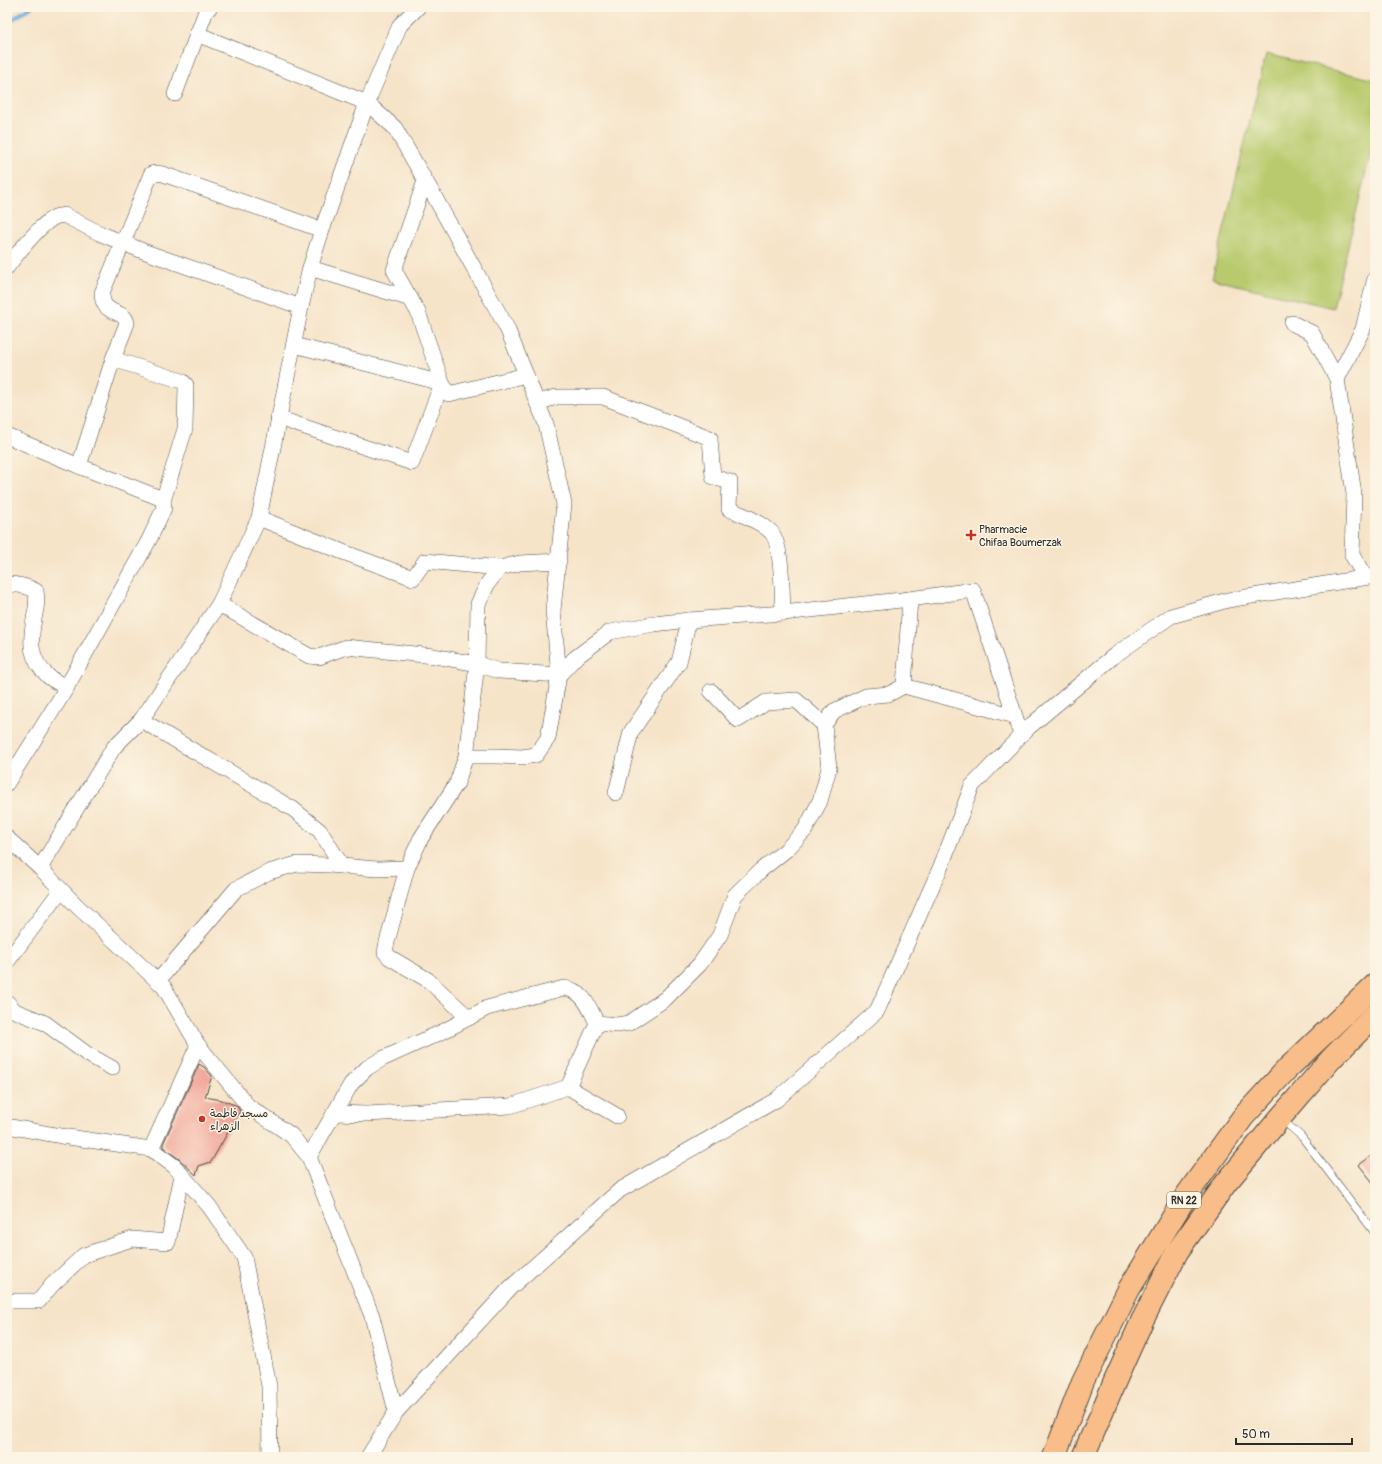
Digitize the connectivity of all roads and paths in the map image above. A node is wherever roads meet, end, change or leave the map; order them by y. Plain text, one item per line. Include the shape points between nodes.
1 (210, 7) edge
2 (418, 7) edge
3 (197, 34) junction
4 (175, 94) dead end
5 (367, 103) junction
6 (425, 181) junction
7 (322, 230) junction
8 (122, 242) junction
9 (7, 267) edge
10 (310, 268) junction
11 (1375, 278) edge
12 (411, 299) junction
13 (1375, 304) edge
14 (301, 307) junction
15 (1292, 324) dead end
16 (1363, 328) junction
17 (294, 345) junction
18 (113, 359) junction
19 (526, 375) junction
20 (1337, 379) junction
21 (442, 383) junction
22 (538, 404) junction
23 (278, 418) junction
24 (7, 436) edge
25 (79, 466) junction
26 (163, 501) junction
27 (259, 518) junction
28 (559, 561) junction
29 (500, 568) junction
30 (1370, 577) edge
31 (7, 584) edge
32 (910, 598) junction
33 (219, 604) junction
34 (783, 613) junction
35 (689, 620) junction
36 (477, 664) junction
37 (559, 674) junction
38 (904, 686) junction
39 (67, 687) junction
40 (711, 691) dead end
41 (1015, 716) junction
42 (140, 720) junction
43 (824, 725) junction
44 (1021, 735) junction
45 (466, 756) junction
46 (7, 783) edge
47 (616, 793) dead end
48 (7, 838) edge
49 (342, 866) junction
50 (40, 868) junction
51 (407, 868) junction
52 (61, 890) junction
53 (7, 962) edge
54 (158, 981) junction
55 (1375, 985) edge
56 (7, 1002) edge
57 (1375, 1016) edge
58 (469, 1018) junction
59 (597, 1023) junction
60 (198, 1045) junction
61 (112, 1068) dead end
62 (568, 1087) junction
63 (334, 1113) junction
64 (618, 1116) dead end
65 (1280, 1118) junction
66 (7, 1126) edge
67 (151, 1149) junction
68 (309, 1157) junction
69 (182, 1175) junction
70 (1375, 1233) edge
71 (7, 1301) edge
72 (396, 1412) junction
73 (270, 1457) edge
74 (368, 1457) edge
75 (1054, 1457) edge
76 (1083, 1457) edge

1 - 3 street
2 - 5 street via 400,26
3 - 4 street
3 - 5 street
5 - 6 street via 395,128
5 - 7 street
6 - 12 street via 394,270
6 - 19 street via 507,328
7 - 8 street via 155,173 151,174
7 - 10 street
8 - 9 street via 64,215 55,217 46,224
8 - 14 street
8 - 18 street via 102,293 105,307 127,323
10 - 12 street
10 - 14 street
11 - 16 street
12 - 21 street via 418,312
13 - 16 lane
14 - 17 street
15 - 20 street via 1312,333
16 - 20 street
17 - 21 street
17 - 23 street
18 - 25 street
18 - 26 street via 178,379 186,386 185,428
19 - 21 street via 449,394
19 - 22 street
20 - 30 street via 1354,494 1352,555
21 - 23 street via 412,463
22 - 28 street via 546,424 564,504
22 - 34 street via 556,397 603,397 710,438 713,477 730,482 729,509 772,532 779,551
23 - 27 street
24 - 25 street
25 - 26 street
26 - 39 street via 164,508 149,540
27 - 29 street via 413,578 425,561
27 - 33 street
28 - 29 street via 520,563
28 - 37 street via 553,610
29 - 36 street via 488,583 478,604
30 - 44 street via 1228,600 1171,616 1115,655
31 - 39 street via 16,584 36,591 38,600 31,639 32,651 37,665 48,677
32 - 34 street
32 - 38 street
32 - 41 street via 973,590
33 - 36 street via 309,656 318,657 346,647 434,656
33 - 42 street
34 - 35 street
35 - 37 street via 610,632 575,658
35 - 47 street via 678,662 631,732
36 - 37 street via 499,671
36 - 45 street
37 - 45 street via 548,738 536,755
38 - 41 street
38 - 43 street via 889,694 866,696 834,711
39 - 46 street
40 - 43 street via 738,720 766,702 796,700
41 - 44 street
42 - 49 street via 293,809 320,831
42 - 50 street via 114,747
43 - 59 street via 829,768 820,801 805,830 735,896 720,935 700,964 665,999 629,1023
44 - 72 street via 972,786 941,866 877,1011 776,1100 620,1190 510,1288
45 - 51 street via 457,783 421,838
48 - 50 street
49 - 51 street
49 - 54 street via 297,864 269,872 236,889
50 - 52 street
51 - 58 street via 387,942 388,957 428,980
52 - 53 street
52 - 54 street
54 - 60 street
55 - 75 highway, RN 22 via 1287,1069 1242,1117 1186,1196 1129,1289 1083,1381
56 - 61 street via 15,1011 45,1023 87,1054
57 - 65 highway, RN 22 via 1332,1058
58 - 59 street via 487,1008 564,988 571,989 587,1002
58 - 63 street via 367,1068 351,1084
59 - 62 street
60 - 67 street
60 - 68 street via 248,1106 292,1135
62 - 63 street via 510,1106 367,1114
62 - 64 street
63 - 68 street
65 - 70 lane via 1301,1136
65 - 76 highway, RN 22 via 1226,1183 1177,1252 1142,1321
66 - 67 street
67 - 69 street
68 - 72 street via 372,1316
69 - 71 street via 168,1242 132,1239 84,1255 39,1301
69 - 73 street via 209,1206 244,1257 270,1386
72 - 74 street

